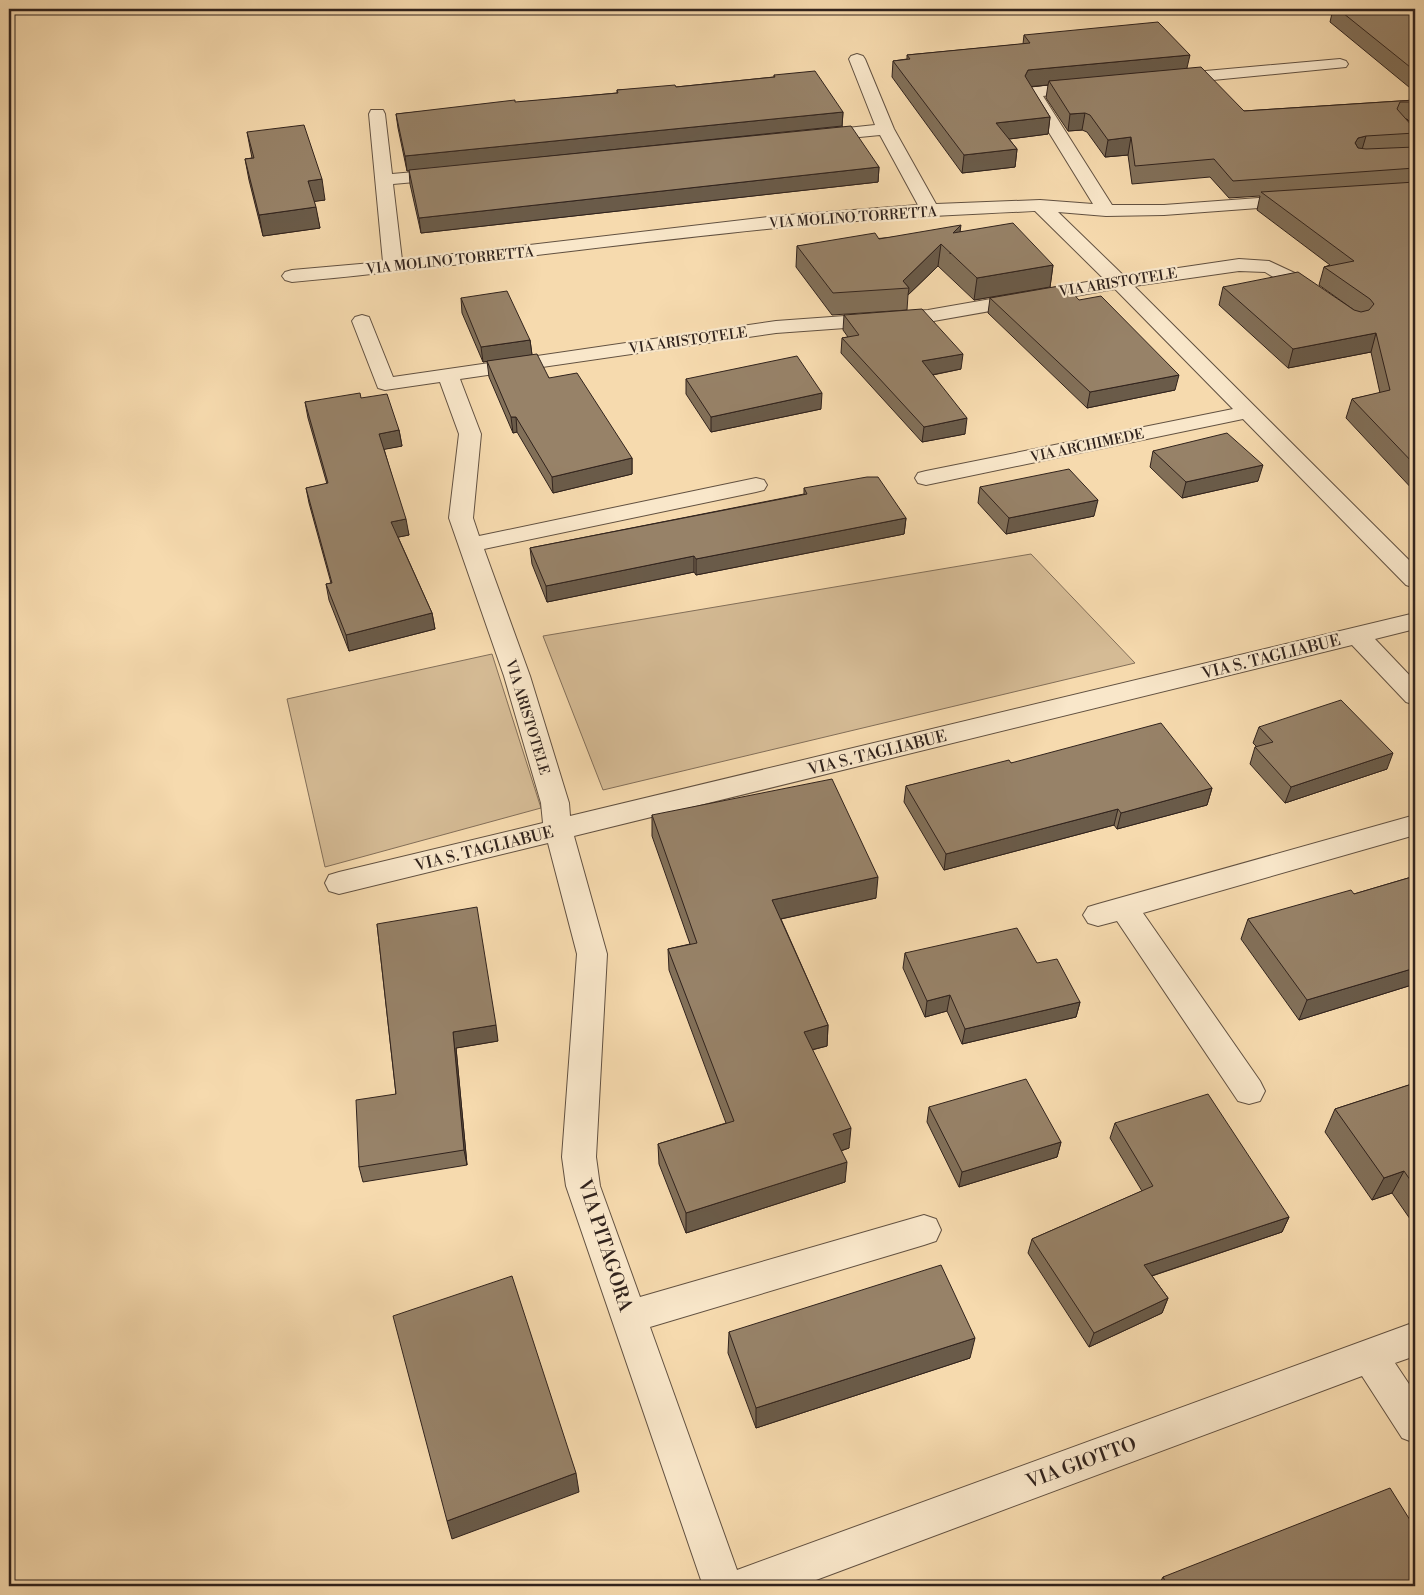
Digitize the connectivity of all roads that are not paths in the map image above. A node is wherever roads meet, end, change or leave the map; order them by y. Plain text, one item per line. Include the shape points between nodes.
1 (857, 60) dead end
2 (1340, 64) dead end
3 (1151, 81) edge
4 (1102, 85) edge
5 (377, 114) dead end
6 (885, 129) junction
7 (806, 137) edge
8 (463, 172) edge
9 (384, 180) junction
10 (1312, 199) edge
11 (1040, 205) junction
12 (930, 210) junction
13 (1106, 211) junction
14 (393, 267) junction
15 (292, 276) dead end
16 (1119, 282) junction
17 (1332, 306) edge
18 (362, 321) dead end
19 (448, 375) junction
20 (1248, 412) junction
21 (926, 478) dead end
22 (756, 485) dead end
23 (470, 545) junction
24 (1415, 580) edge
25 (1415, 621) edge
26 (1358, 634) junction
27 (1415, 696) edge
28 (556, 816) junction
29 (1415, 825) edge
30 (339, 883) dead end
31 (1249, 1091) dead end
32 (924, 1230) dead end
33 (630, 1317) junction
34 (1415, 1339) edge
35 (1369, 1355) junction
36 (1415, 1425) edge
37 (804, 1576) edge
38 (723, 1586) edge
39 (747, 1586) edge

1 - 6 street
2 - 3 street
4 - 13 street via 1032,92
5 - 9 street
6 - 7 street
6 - 12 street
8 - 9 street
9 - 14 street
10 - 13 street, VIA MOLINO TORRETTA
11 - 12 street, VIA MOLINO TORRETTA
11 - 13 street, VIA MOLINO TORRETTA
11 - 16 street
12 - 14 street, VIA MOLINO TORRETTA via 776,222
14 - 15 street, VIA MOLINO TORRETTA
16 - 17 street, VIA ARISTOTELE via 1239,265 1269,267
16 - 19 street, VIA ARISTOTELE via 928,316 776,327
16 - 20 street
18 - 19 street via 385,384
19 - 23 street, VIA ARISTOTELE via 470,434 461,518
20 - 21 street, VIA ARCHIMEDE
20 - 24 street
22 - 23 street
23 - 28 street, VIA ARISTOTELE via 517,676
25 - 26 street, VIA S. TAGLIABUE
26 - 27 street
26 - 28 street, VIA S. TAGLIABUE
28 - 30 street, VIA S. TAGLIABUE
28 - 33 street, VIA PITAGORA via 592,954 580,1127 583,1186
29 - 31 street via 1111,912
32 - 33 street
33 - 38 street, VIA PITAGORA
34 - 35 street, VIA GIOTTO
35 - 36 street
35 - 37 street, VIA GIOTTO
37 - 39 street, VIA GIOTTO

